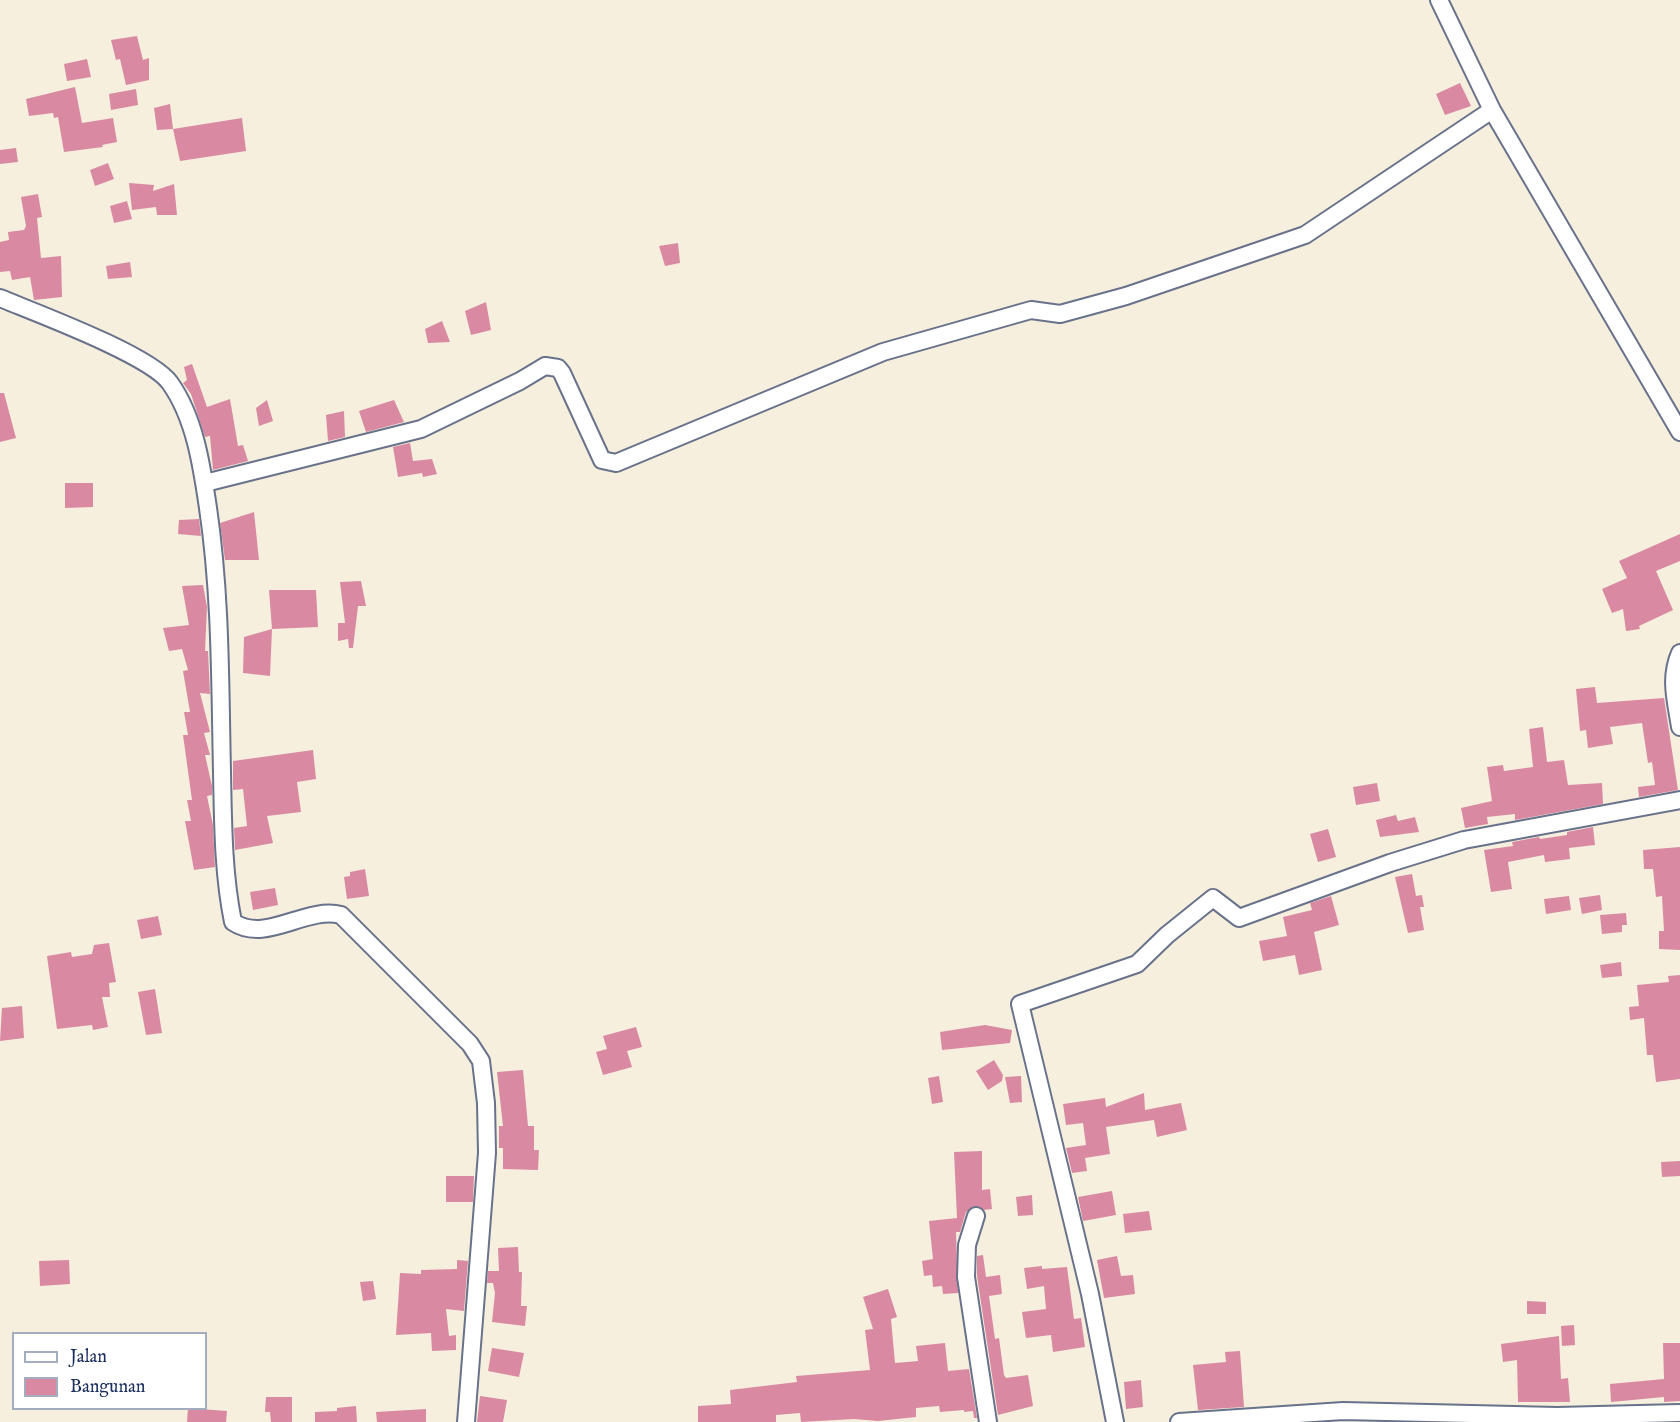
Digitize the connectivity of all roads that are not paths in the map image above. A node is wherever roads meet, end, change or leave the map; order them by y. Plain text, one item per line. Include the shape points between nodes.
1 (1439, 0) edge
2 (1492, 110) junction
3 (0, 298) edge
4 (1680, 432) edge
5 (205, 483) junction
6 (1680, 653) edge
7 (1680, 727) edge
8 (1680, 800) edge
9 (976, 1216) dead end
10 (1680, 1413) edge
11 (466, 1422) edge
12 (988, 1422) edge
13 (1115, 1422) edge
14 (1179, 1422) edge

1 - 2 street
2 - 4 street
2 - 5 street via 1305,235 1126,296 1060,314 1031,310 883,352 616,463 602,460 562,373 546,366 421,429
3 - 5 street via 146,363 170,382 188,419
5 - 11 street via 217,571 224,836 233,922 255,930 323,915 341,915 470,1044 481,1061 487,1153
6 - 7 street via 1673,679
8 - 13 street via 1464,840 1239,918 1213,898 1137,964 1020,1004 1090,1294
9 - 12 street via 967,1245 966,1277
10 - 14 street via 1557,1416 1343,1411

